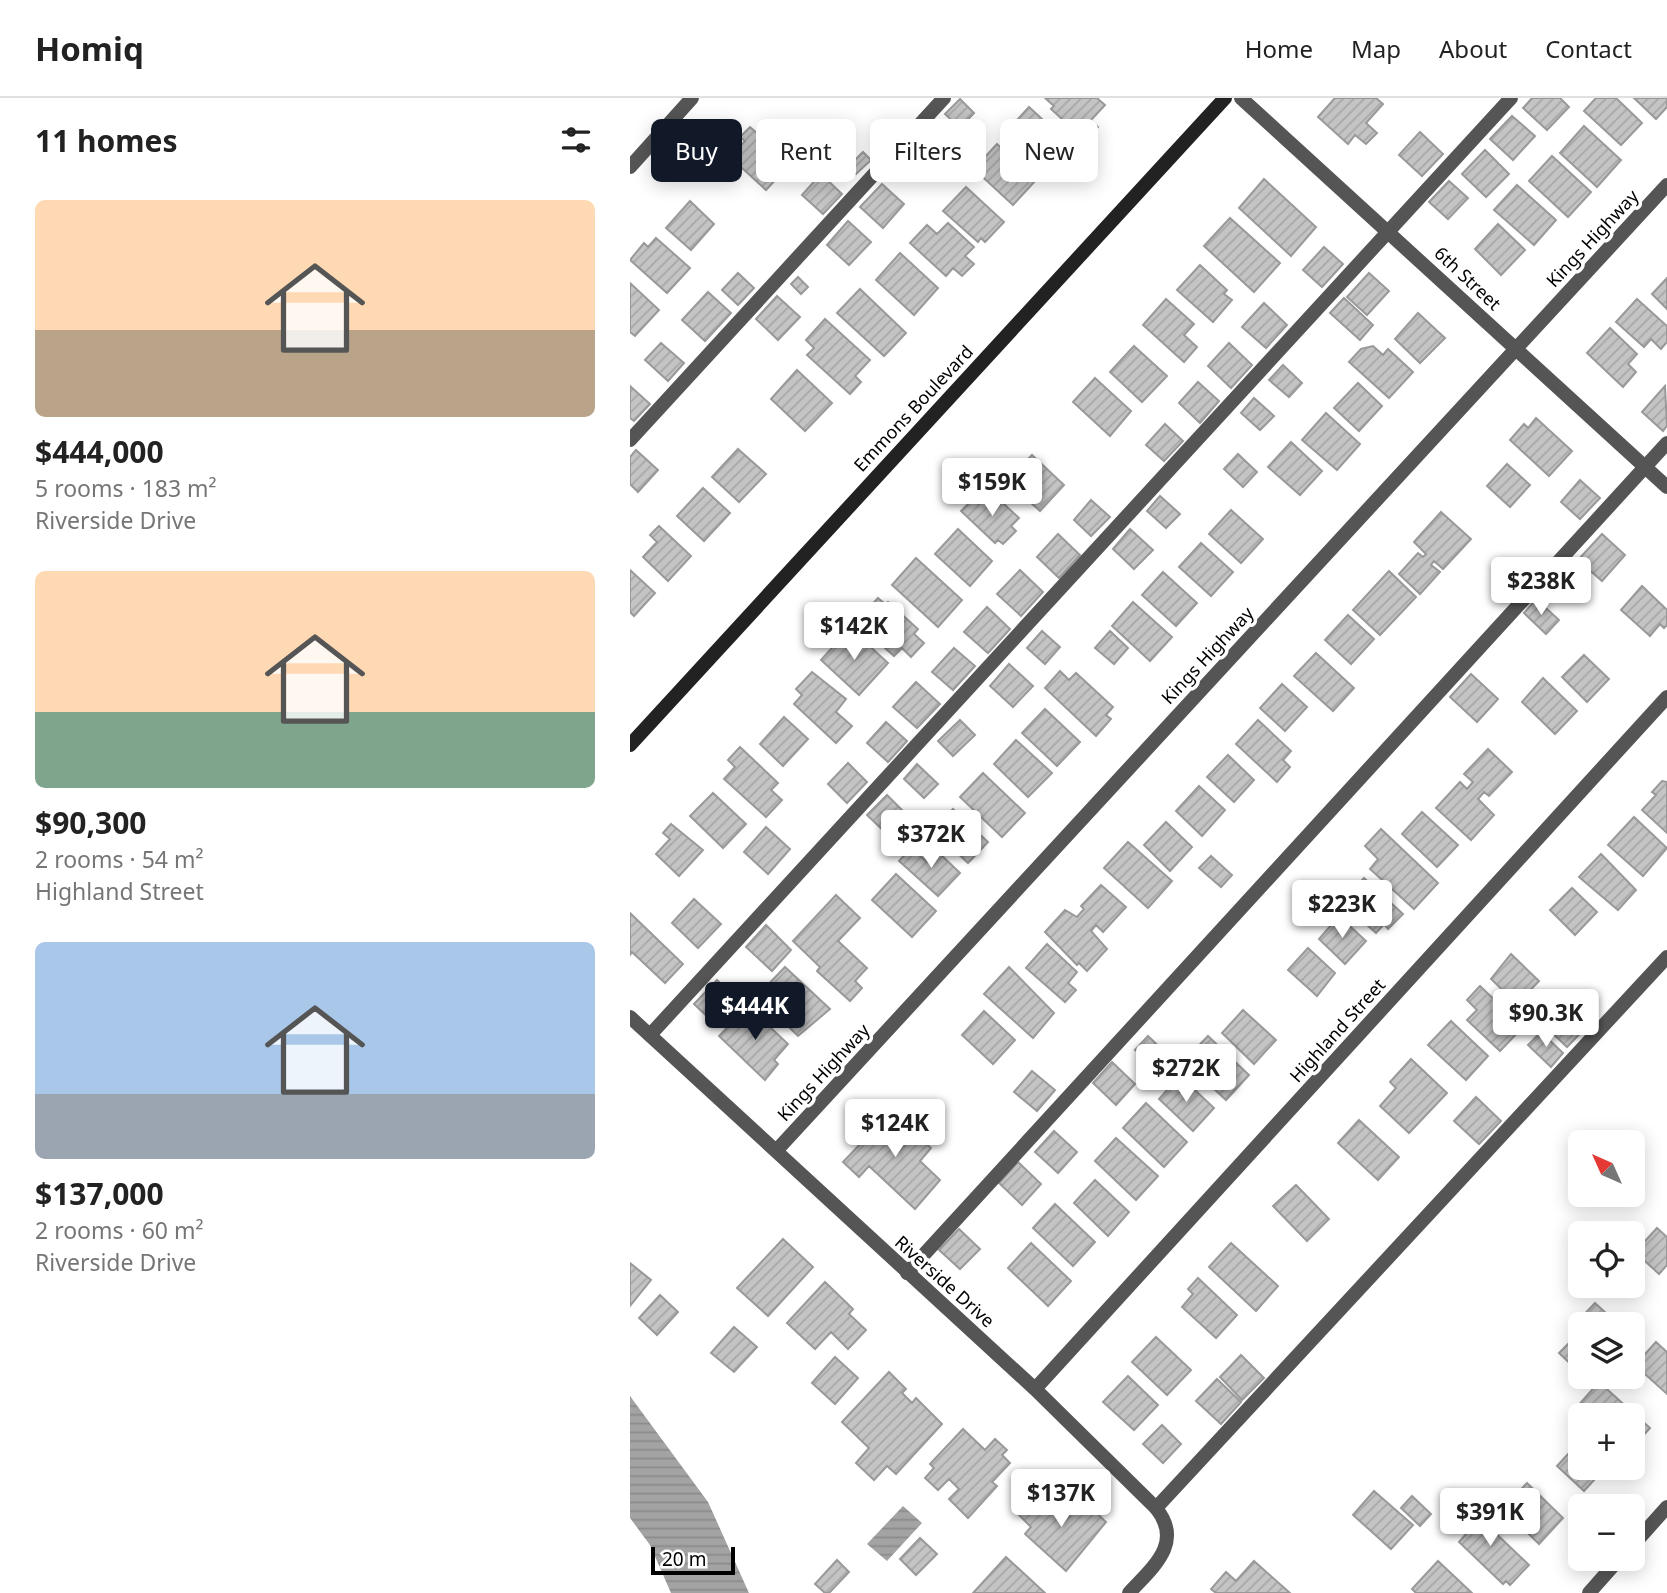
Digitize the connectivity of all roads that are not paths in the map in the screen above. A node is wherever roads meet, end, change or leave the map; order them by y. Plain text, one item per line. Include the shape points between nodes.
1 (692, 98) edge
2 (944, 98) edge
3 (1225, 98) edge
4 (1241, 98) edge
5 (1511, 98) edge
6 (630, 167) edge
7 (1667, 185) edge
8 (1389, 232) junction
9 (1516, 348) junction
10 (630, 440) edge
11 (1667, 443) edge
12 (1645, 467) junction
13 (1667, 487) edge
14 (1667, 697) edge
15 (630, 744) edge
16 (1667, 957) edge
17 (630, 1017) edge
18 (650, 1035) junction
19 (776, 1151) junction
20 (907, 1273) junction
21 (1035, 1390) junction
22 (1667, 1507) edge
23 (1157, 1508) junction
24 (1645, 1532) edge
25 (1608, 1571) edge
26 (1129, 1593) edge
27 (1588, 1593) edge

1 - 6 street
2 - 10 street
3 - 15 street, Emmons Boulevard
4 - 8 street, 6th Street
5 - 8 street
7 - 9 street, Kings Highway
8 - 9 street, 6th Street
8 - 18 street
9 - 12 street, 6th Street
9 - 19 street, Kings Highway
11 - 12 street
12 - 13 street, 6th Street
12 - 20 street
14 - 21 street, Highland Street
16 - 23 street
17 - 18 street, Riverside Drive
18 - 19 street, Riverside Drive
19 - 20 street, Riverside Drive
20 - 21 street, Riverside Drive
21 - 23 street, Riverside Drive
22 - 24 street
23 - 26 street, Riverside Drive via 1168,1532 1165,1554
25 - 27 street

